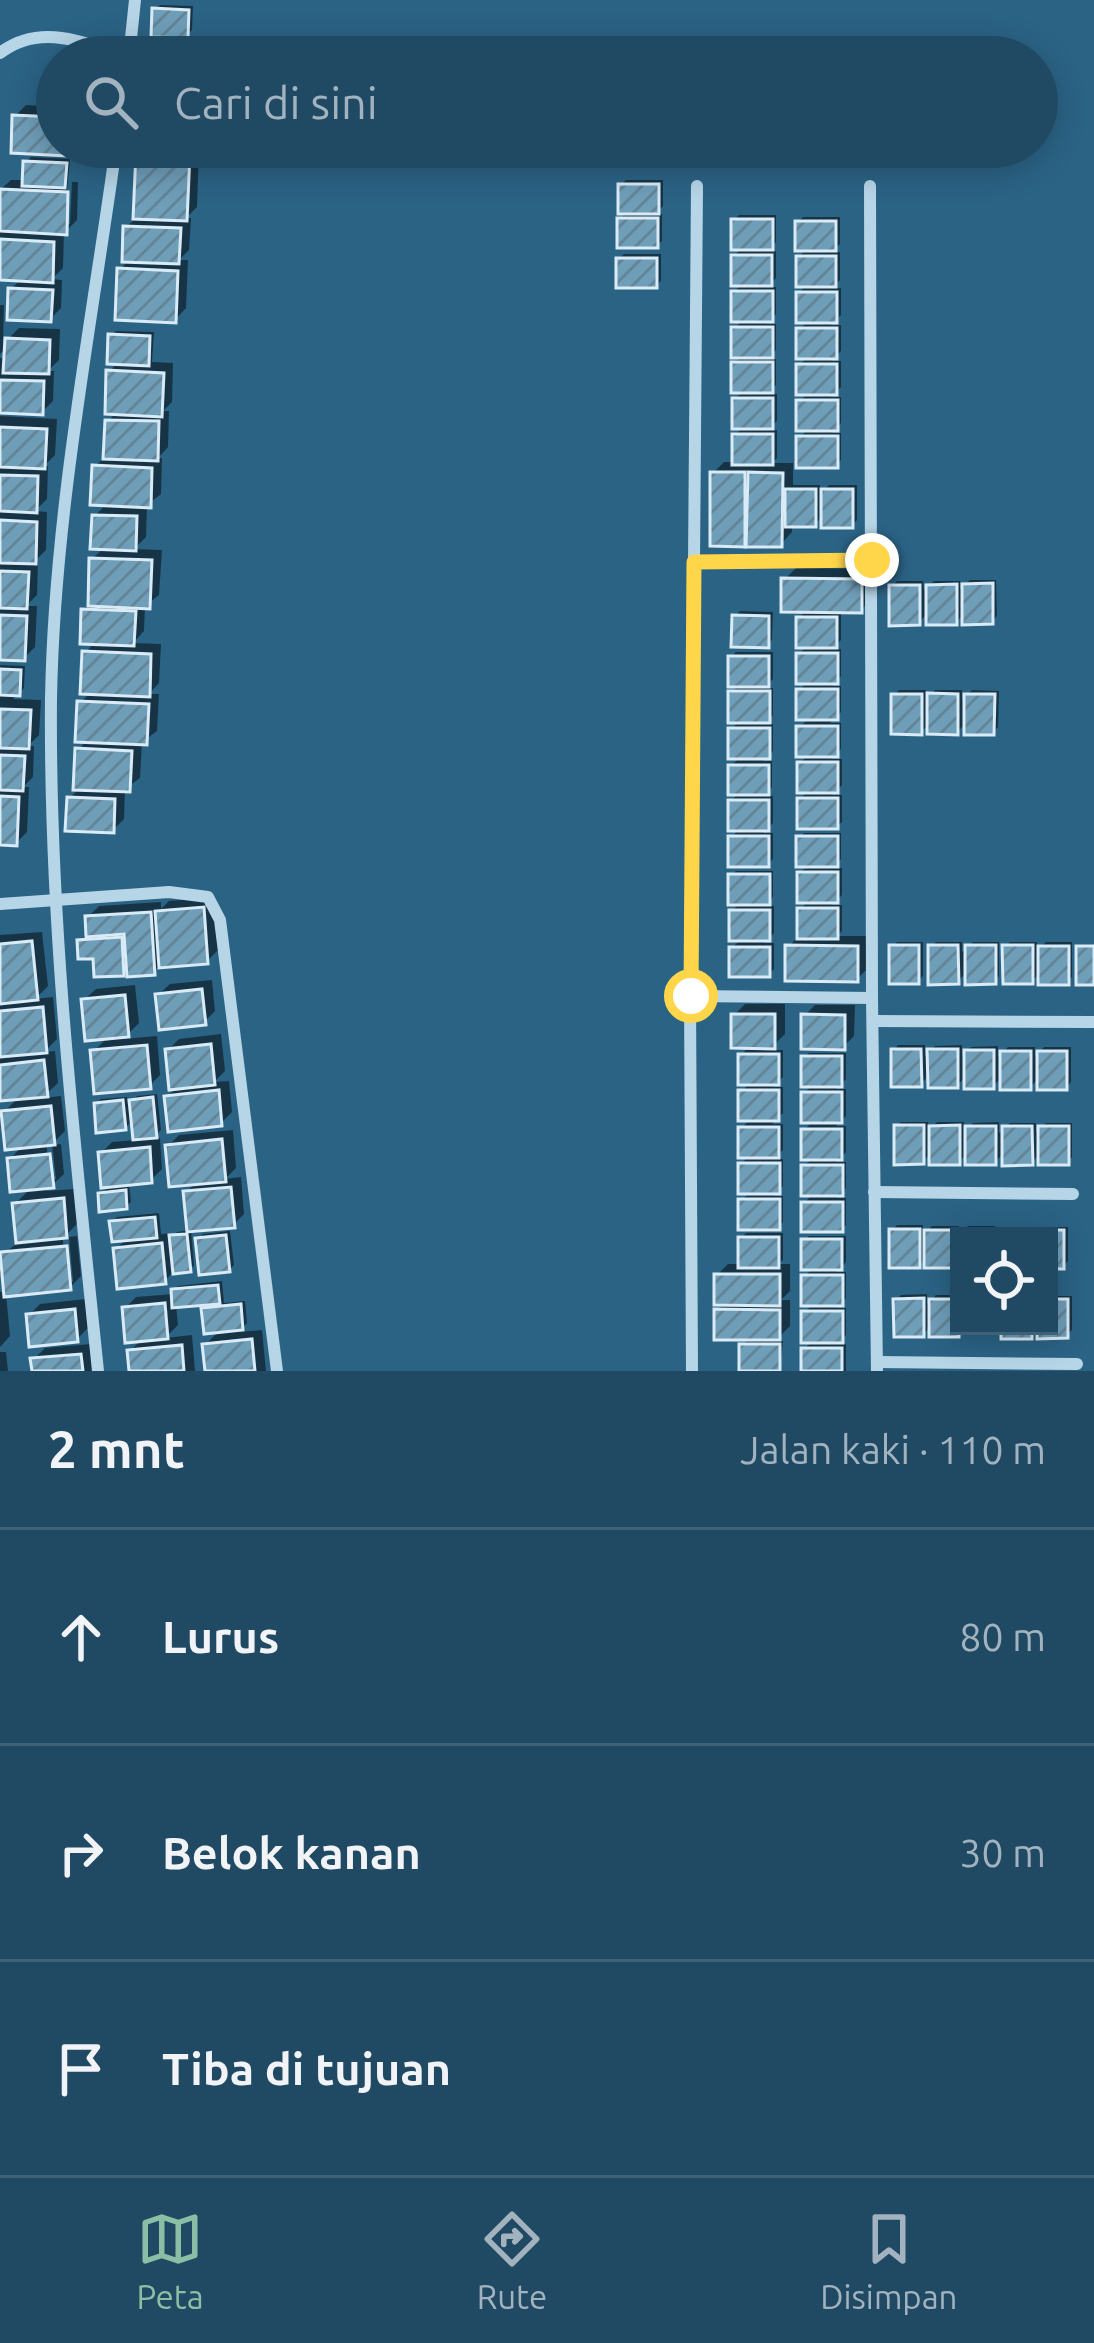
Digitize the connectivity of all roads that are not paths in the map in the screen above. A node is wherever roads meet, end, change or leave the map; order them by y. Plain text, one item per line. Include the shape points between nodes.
1 (135, 0) edge
2 (45, 36) edge
3 (131, 36) edge
4 (0, 53) edge
5 (113, 168) edge
6 (698, 186) dead end
7 (870, 186) dead end
8 (872, 560) junction
9 (694, 562) junction
10 (55, 902) junction
11 (0, 904) edge
12 (691, 996) junction
13 (872, 998) junction
14 (872, 1021) junction
15 (1094, 1022) edge
16 (874, 1192) junction
17 (1073, 1194) dead end
18 (1077, 1364) dead end
19 (877, 1366) edge
20 (98, 1371) edge
21 (277, 1371) edge
22 (692, 1371) edge

1 - 3 street
2 - 4 street
5 - 10 street via 55,615
6 - 9 street
7 - 8 street
8 - 9 street
8 - 13 street
9 - 12 street
10 - 11 street
10 - 20 street
10 - 21 street via 186,892 208,897 220,920
12 - 13 street
12 - 22 street
13 - 14 street
14 - 15 street
14 - 16 street
16 - 17 street
16 - 19 street
18 - 19 street

